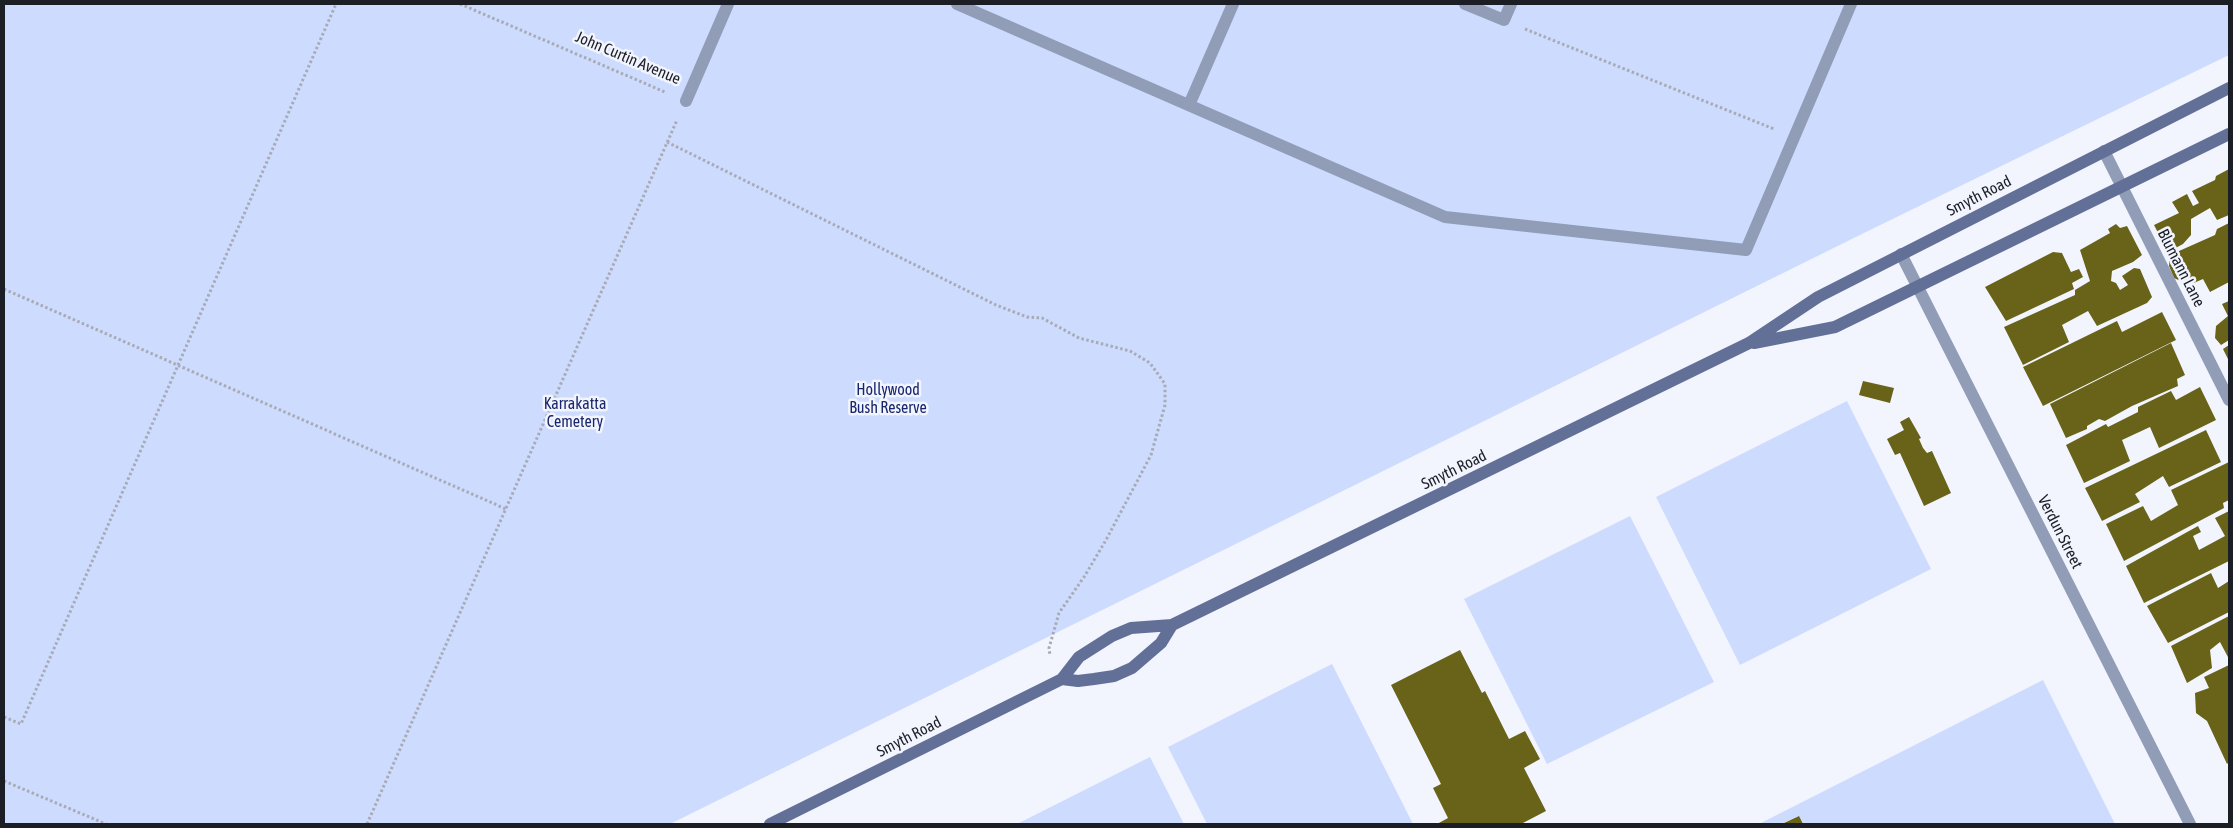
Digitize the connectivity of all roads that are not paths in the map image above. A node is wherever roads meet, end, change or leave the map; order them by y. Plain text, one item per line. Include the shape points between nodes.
1 (728, 4) edge
2 (956, 4) edge
3 (1232, 4) edge
4 (1465, 4) edge
5 (1510, 4) edge
6 (1851, 4) edge
7 (2229, 88) edge
8 (686, 101) road end
9 (1189, 105) junction
10 (2229, 134) edge
11 (2104, 152) junction
12 (2122, 187) junction
13 (1901, 254) junction
14 (1918, 287) junction
15 (1749, 344) junction
16 (2229, 400) edge
17 (1172, 625) junction
18 (1058, 680) junction
19 (770, 824) edge
20 (2190, 824) edge

1 - 8 street, John Curtin Avenue
2 - 9 street
3 - 9 street
4 - 5 street via 1504,20
6 - 9 street via 1746,250 1445,217
7 - 11 main road, Smyth Road
10 - 12 main road, Smyth Road
11 - 12 street, Blumann Lane
11 - 13 main road, Smyth Road
12 - 14 main road, Smyth Road
12 - 16 street, Blumann Lane
13 - 14 street, Verdun Street
13 - 15 main road, Smyth Road via 1818,297
14 - 15 main road, Smyth Road via 1835,327
14 - 20 street, Verdun Street
15 - 17 main road, Smyth Road
17 - 18 main road, Smyth Road via 1131,628 1112,636 1079,658
17 - 18 main road, Smyth Road via 1161,643 1132,668 1114,676
18 - 19 main road, Smyth Road

